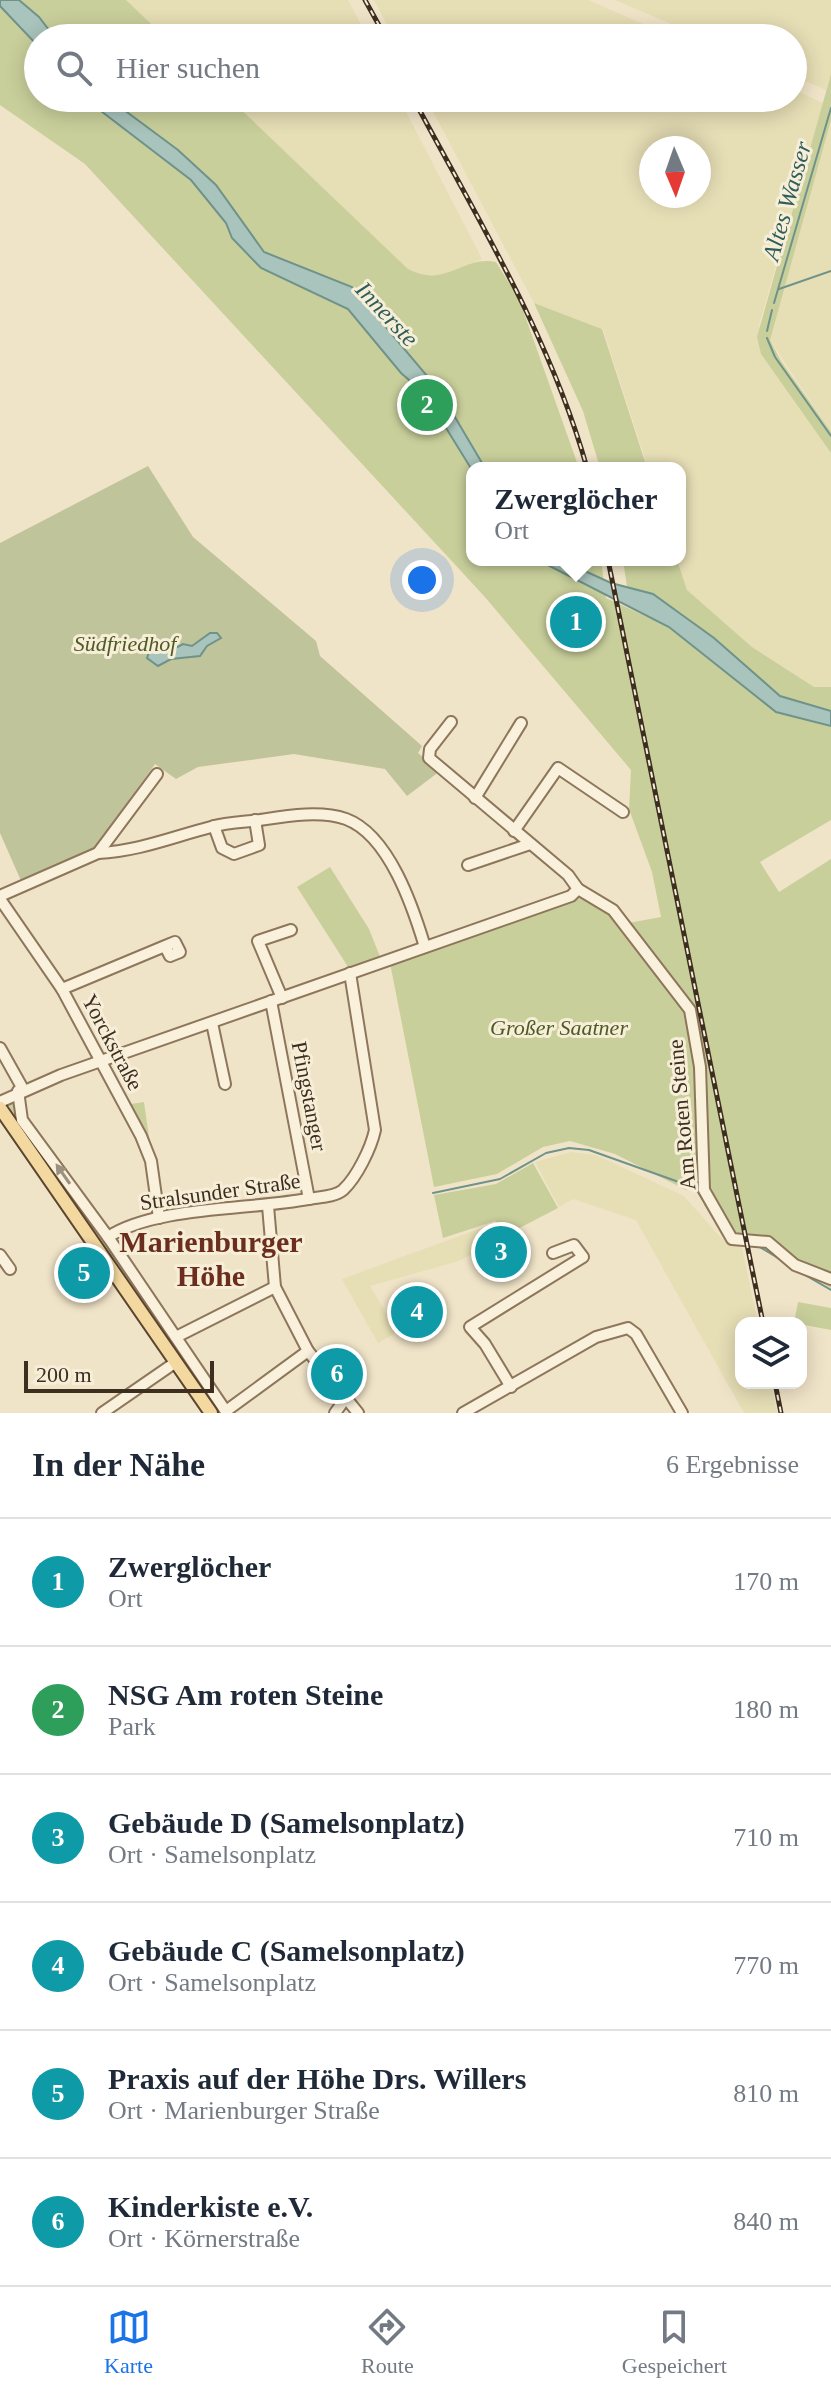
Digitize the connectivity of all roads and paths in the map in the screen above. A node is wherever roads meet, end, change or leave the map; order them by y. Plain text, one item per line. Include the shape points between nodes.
1 (451, 722) dead end
2 (521, 723) dead end
3 (157, 774) dead end
4 (475, 798) junction
5 (623, 812) dead end
6 (255, 820) junction
7 (214, 826) junction
8 (514, 831) junction
9 (530, 844) junction
10 (98, 853) junction
11 (468, 865) dead end
12 (578, 889) junction
13 (0, 897) edge
14 (291, 930) dead end
15 (165, 946) dead end
16 (425, 947) junction
17 (350, 973) junction
18 (62, 989) junction
19 (276, 1000) junction
20 (212, 1023) junction
21 (0, 1048) edge
22 (100, 1061) junction
23 (225, 1084) dead end
24 (20, 1090) junction
25 (0, 1102) edge
26 (0, 1108) edge
27 (309, 1199) junction
28 (268, 1206) junction
29 (159, 1218) junction
30 (108, 1237) junction
31 (553, 1253) dead end
32 (0, 1255) edge
33 (10, 1269) dead end
34 (831, 1279) edge
35 (275, 1287) junction
36 (144, 1290) junction
37 (140, 1308) junction
38 (176, 1337) junction
39 (308, 1351) junction
40 (176, 1362) junction
41 (511, 1387) junction
42 (345, 1399) junction
43 (479, 1409) edge
44 (106, 1410) edge
45 (226, 1412) edge
46 (211, 1413) edge
47 (335, 1413) edge
48 (358, 1413) edge
49 (463, 1413) edge
50 (682, 1413) edge

1 - 4 street, Am Roten Steine via 429,758
2 - 4 street
3 - 10 street
4 - 8 street, Am Roten Steine
5 - 8 street via 558,768
6 - 7 street
6 - 7 street via 259,845 234,854 222,848
6 - 16 street via 322,815 360,827 403,886
7 - 10 street via 131,851
8 - 9 street, Am Roten Steine
9 - 11 street
9 - 12 street, Am Roten Steine
10 - 13 street
12 - 16 street via 571,896
12 - 34 street, Am Roten Steine via 613,910 690,1010 702,1081 704,1190 732,1239 768,1242 795,1265
13 - 18 street, Yorckstraße
14 - 19 street, Pfingstanger via 258,941
15 - 18 street
16 - 17 street
17 - 19 street
17 - 27 street, Stralsunder Straße via 375,1130 340,1192
18 - 22 street, Yorckstraße
19 - 20 street
19 - 27 street, Pfingstanger
20 - 22 street
20 - 23 street
21 - 24 street
22 - 24 street
22 - 29 street, Yorckstraße via 151,1161
24 - 25 street
30 -> 24 street via 22,1120
26 - 37 main road
27 - 28 street, Stralsunder Straße
28 - 29 street, Stralsunder Straße
28 - 35 street
29 - 30 street, Stralsunder Straße via 128,1224
30 - 36 street
31 - 41 street via 568,1244 583,1257 470,1327
32 - 33 street
35 - 38 street
35 - 39 street
36 - 37 street
36 - 38 street
37 - 40 main road
38 - 45 street
39 - 42 street
39 - 45 street
40 - 44 street
40 - 46 main road
41 - 43 street
41 - 50 street via 596,1337 628,1328
42 - 47 street
42 - 48 street
43 - 49 street

